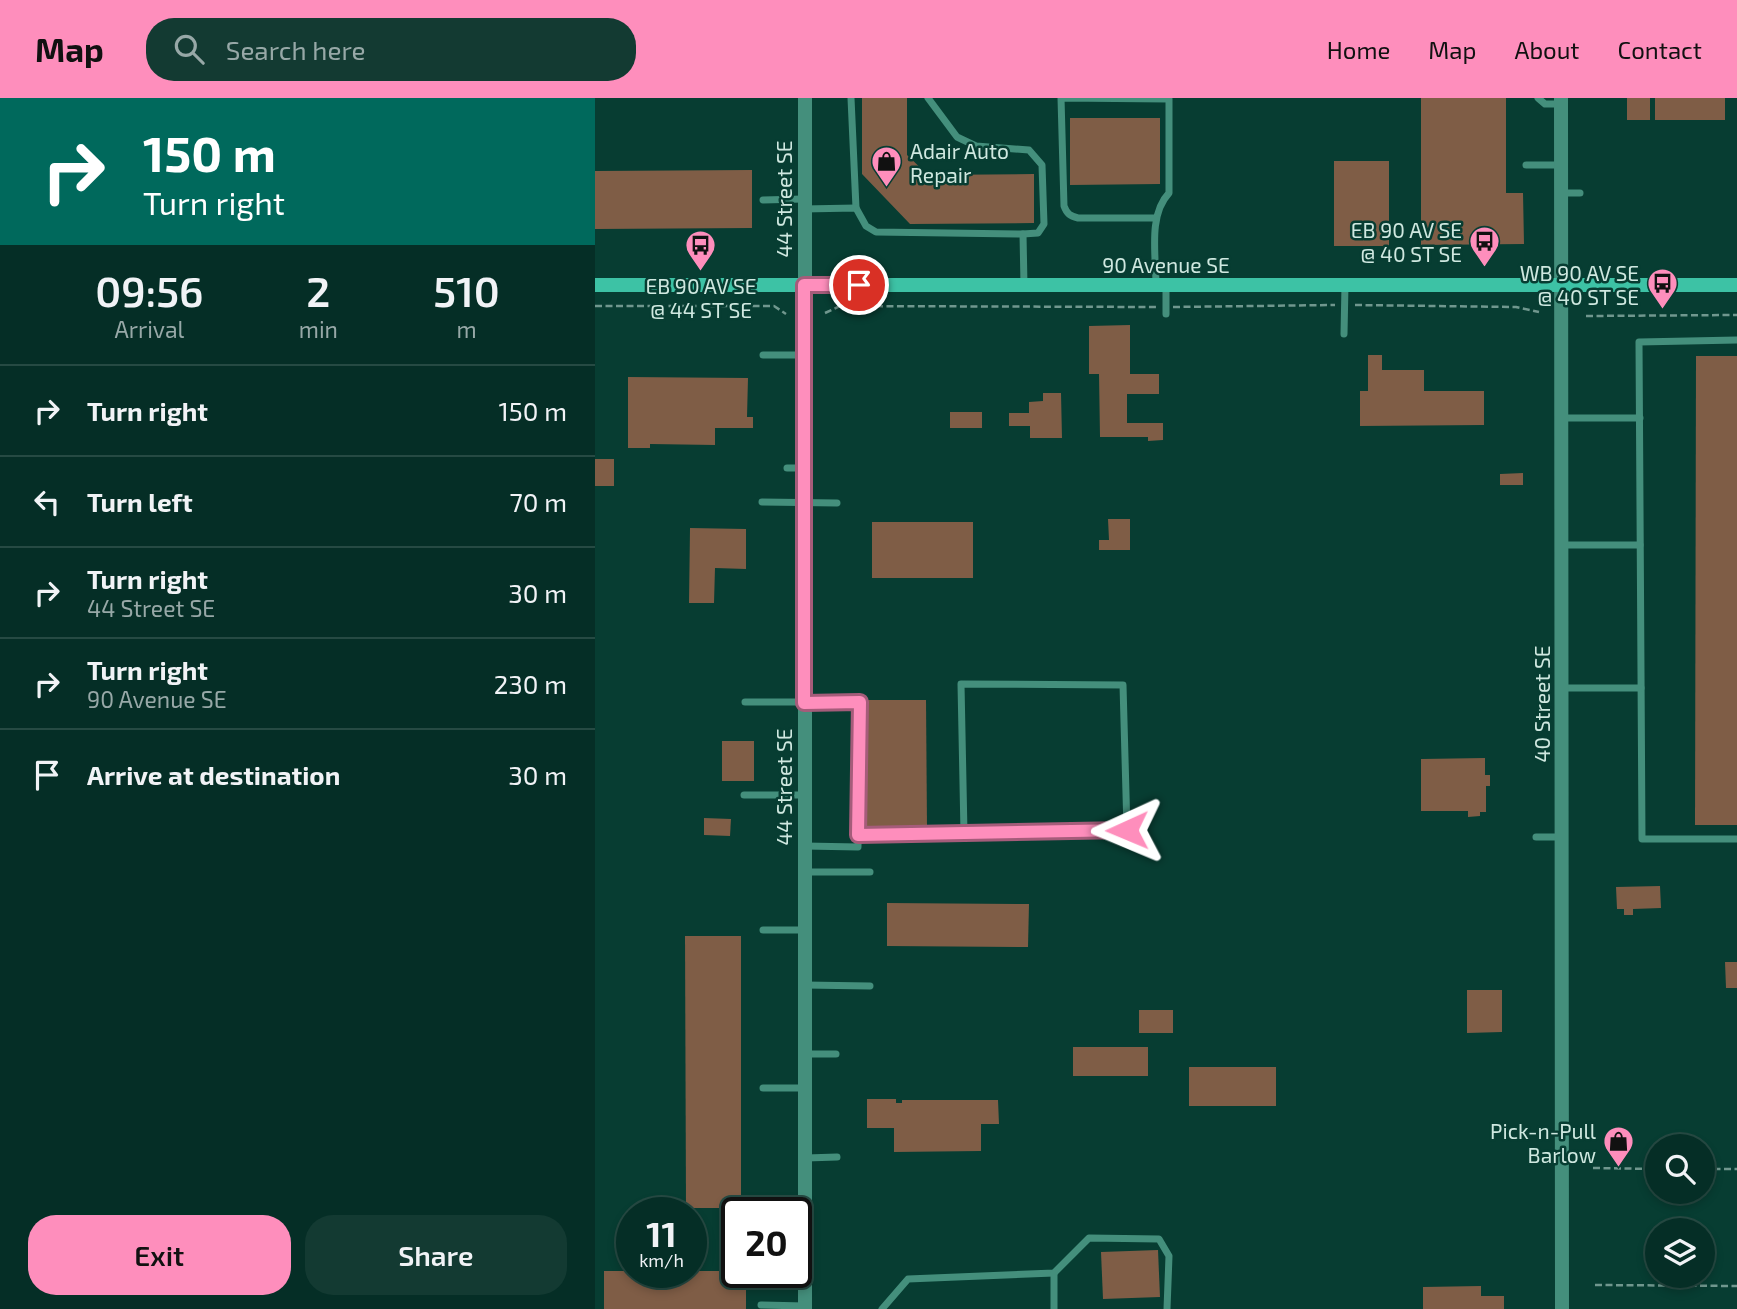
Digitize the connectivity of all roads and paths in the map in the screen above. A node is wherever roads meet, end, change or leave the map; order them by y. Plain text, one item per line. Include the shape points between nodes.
1 (805, 98) edge
2 (851, 98) edge
3 (928, 98) edge
4 (1538, 98) edge
5 (1561, 101) edge
6 (1525, 164) dead end
7 (1561, 165) junction
8 (1580, 192) dead end
9 (1561, 193) junction
10 (763, 200) dead end
11 (803, 204) junction
12 (856, 208) junction
13 (1156, 218) junction
14 (1023, 234) junction
15 (595, 285) edge
16 (804, 285) junction
17 (1024, 285) junction
18 (1161, 285) junction
19 (1345, 285) junction
20 (1561, 285) junction
21 (1737, 285) edge
22 (1345, 305) junction
23 (595, 306) edge
24 (1166, 311) junction
25 (1539, 312) dead end
26 (825, 313) dead end
27 (786, 314) dead end
28 (1737, 315) edge
29 (1586, 316) dead end
30 (1345, 334) dead end
31 (1737, 340) edge
32 (763, 355) dead end
33 (804, 355) junction
34 (1561, 418) junction
35 (1640, 418) junction
36 (787, 468) dead end
37 (804, 468) junction
38 (762, 502) dead end
39 (804, 502) junction
40 (837, 503) dead end
41 (1562, 545) junction
42 (1640, 545) junction
43 (1562, 688) junction
44 (1641, 688) junction
45 (745, 702) dead end
46 (804, 703) junction
47 (744, 795) dead end
48 (804, 795) junction
49 (964, 832) junction
50 (858, 835) junction
51 (1536, 838) dead end
52 (1562, 838) junction
53 (1737, 839) edge
54 (804, 846) junction
55 (804, 872) junction
56 (870, 872) dead end
57 (763, 930) dead end
58 (804, 930) junction
59 (805, 985) junction
60 (870, 986) dead end
61 (836, 1054) dead end
62 (805, 1055) junction
63 (763, 1088) dead end
64 (805, 1088) junction
65 (837, 1157) dead end
66 (805, 1158) junction
67 (1593, 1168) dead end
68 (1645, 1169) edge
69 (1715, 1169) edge
70 (1737, 1169) edge
71 (805, 1197) edge
72 (1055, 1273) junction
73 (1595, 1285) dead end
74 (1737, 1286) edge
75 (805, 1288) edge
76 (761, 1305) dead end
77 (805, 1307) edge
78 (882, 1309) edge
79 (1053, 1309) edge
80 (1167, 1309) edge
81 (1562, 1309) edge

1 - 11 street, 44 Street SE
2 - 12 lane
3 - 14 lane via 957,137 976,146 1029,150 1042,165 1044,224 1038,233
4 - 5 lane via 1545,104
5 - 7 street, 40 Street SE
6 - 7 lane
7 - 9 street, 40 Street SE
8 - 9 lane
9 - 20 street, 40 Street SE
10 - 11 lane
11 - 12 lane
11 - 16 street, 44 Street SE
12 - 14 lane via 866,226 876,232
13 - 13 lane via 1160,202 1169,193 1170,99 1061,98 1066,212 1079,218
13 - 18 lane
14 - 17 lane
15 - 16 street, 90 Avenue SE
16 - 17 street, 90 Avenue SE
16 - 33 street, 44 Street SE
17 - 18 street, 90 Avenue SE
18 - 19 street, 90 Avenue SE
18 - 24 lane
19 - 20 street, 90 Avenue SE
19 - 22 lane
20 - 21 street, 90 Avenue SE
20 - 34 street, 40 Street SE
22 - 24 path
22 - 25 path via 1516,307
22 - 30 lane
23 - 27 path via 774,306
24 - 26 path via 840,306
28 - 29 path
31 - 35 lane via 1639,342
32 - 33 lane
33 - 37 street, 44 Street SE
34 - 35 lane
34 - 41 street, 40 Street SE
35 - 42 lane
36 - 37 lane
37 - 39 street, 44 Street SE
38 - 39 lane
39 - 40 lane
39 - 46 street, 44 Street SE
41 - 42 lane
41 - 43 street, 40 Street SE
42 - 44 lane
43 - 44 lane
43 - 52 street, 40 Street SE
44 - 53 lane via 1642,839
45 - 46 lane
46 - 48 street, 44 Street SE
46 - 50 lane via 860,702
47 - 48 lane
48 - 54 street, 44 Street SE
49 - 49 lane via 1127,830 1123,685 961,684
49 - 50 lane
50 - 54 lane via 858,847
51 - 52 lane
52 - 81 street, 40 Street SE
54 - 55 street, 44 Street SE
55 - 56 lane
55 - 58 street, 44 Street SE
57 - 58 lane
58 - 59 street, 44 Street SE
59 - 60 lane
59 - 62 street, 44 Street SE
61 - 62 lane
62 - 64 street, 44 Street SE
63 - 64 lane
64 - 66 street, 44 Street SE
65 - 66 lane
66 - 71 street, 44 Street SE
67 - 68 path
69 - 70 path
72 - 78 lane via 908,1279
72 - 79 lane
72 - 80 lane via 1089,1238 1159,1239 1170,1255
73 - 74 path
75 - 77 street, 44 Street SE
76 - 77 lane

